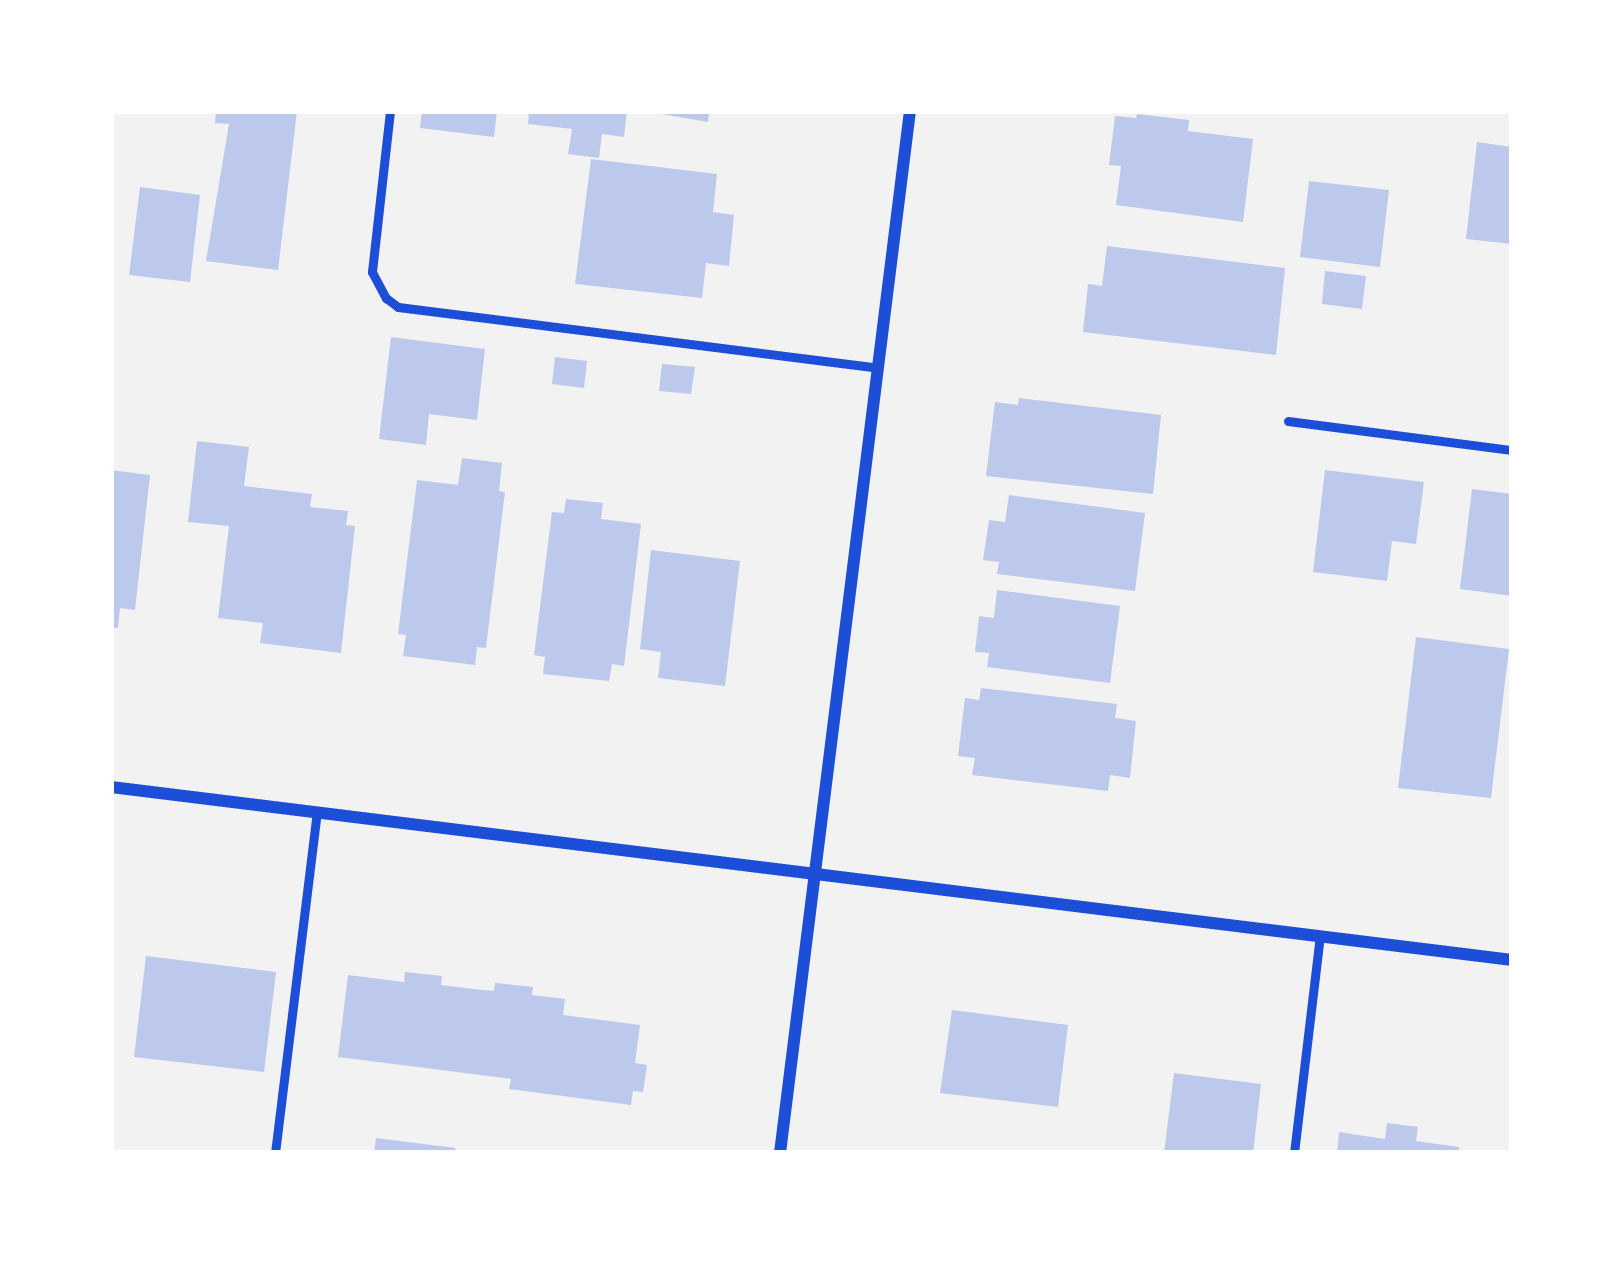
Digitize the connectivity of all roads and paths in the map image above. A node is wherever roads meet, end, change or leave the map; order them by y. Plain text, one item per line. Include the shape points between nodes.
1 (390, 111) edge
2 (910, 111) edge
3 (878, 368) junction
4 (1288, 421) dead end
5 (1512, 450) edge
6 (111, 787) edge
7 (317, 812) junction
8 (815, 874) junction
9 (1320, 936) junction
10 (1512, 960) edge
11 (274, 1153) edge
12 (780, 1153) edge
13 (1294, 1153) edge

1 - 3 lane via 372,272 398,307
2 - 3 street
3 - 8 street
4 - 5 lane
6 - 7 street
7 - 8 street
7 - 11 lane
8 - 9 street
8 - 12 street
9 - 10 street
9 - 13 lane

